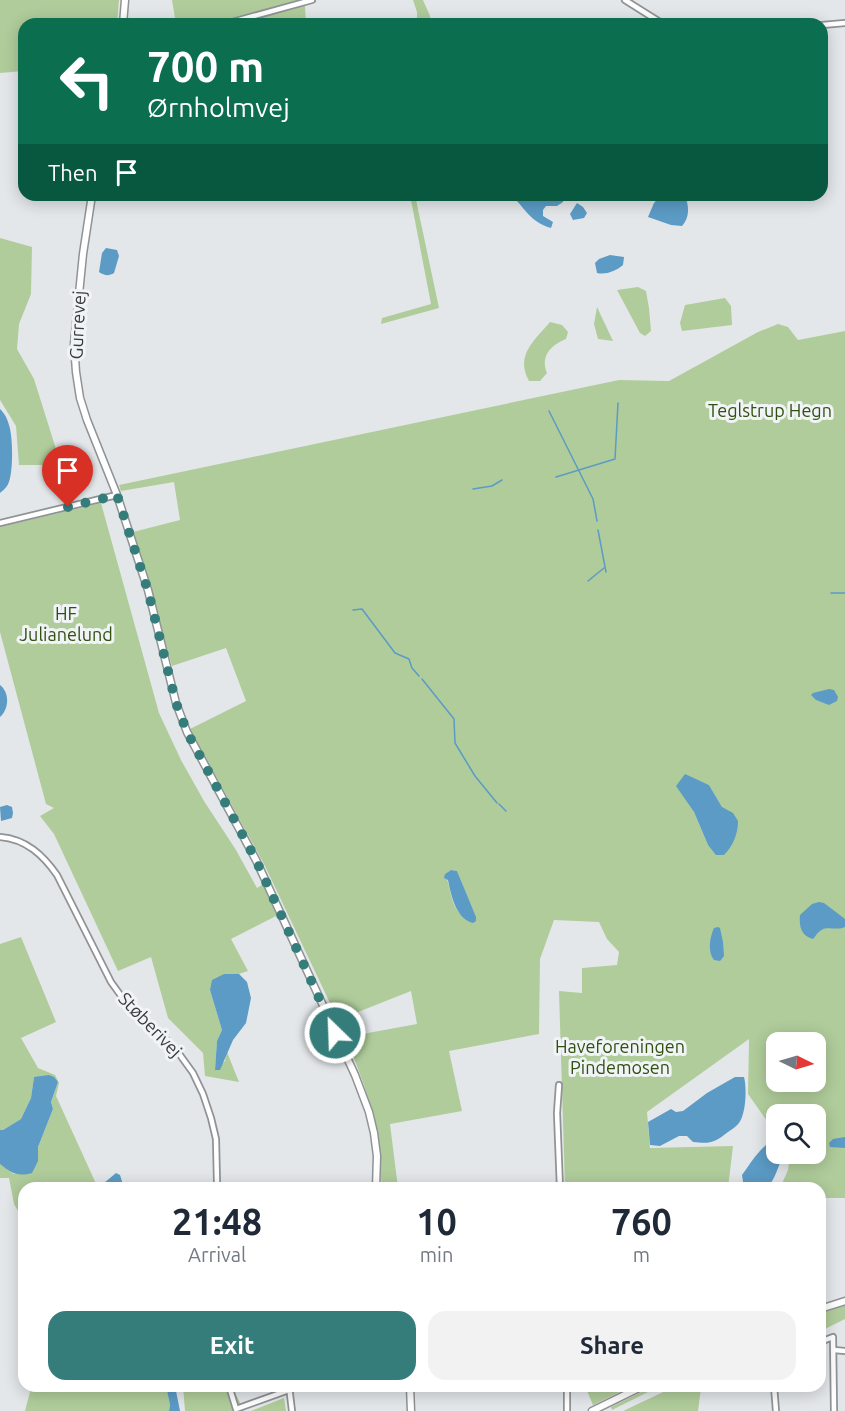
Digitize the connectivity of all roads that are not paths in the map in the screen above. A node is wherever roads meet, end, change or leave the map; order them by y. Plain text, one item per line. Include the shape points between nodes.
1 (124, 0) edge
2 (312, 0) edge
3 (625, 0) edge
4 (123, 18) edge
5 (247, 18) edge
6 (654, 18) edge
7 (845, 23) edge
8 (828, 24) edge
9 (91, 201) edge
10 (117, 495) junction
11 (0, 523) edge
12 (0, 837) edge
13 (559, 1085) dead end
14 (217, 1182) edge
15 (376, 1182) edge
16 (560, 1182) edge
17 (845, 1301) edge
18 (826, 1307) edge
19 (826, 1340) edge
20 (834, 1350) junction
21 (845, 1351) edge
22 (231, 1392) edge
23 (279, 1392) edge
24 (290, 1392) edge
25 (411, 1392) edge
26 (567, 1392) edge
27 (631, 1392) edge
28 (774, 1392) edge
29 (292, 1411) edge
30 (410, 1411) edge
31 (567, 1411) edge
32 (592, 1411) edge
33 (776, 1411) edge
34 (834, 1411) edge

1 - 4 street
2 - 5 street
3 - 6 street
7 - 8 street
9 - 10 street, Gurrevej via 74,359 80,398
10 - 11 street
10 - 15 street, Gurrevej via 187,732 271,891 366,1102 374,1133
12 - 14 street, Støberivej via 20,841 48,861 111,982 193,1073 216,1138
13 - 16 street
17 - 18 street
19 - 20 street via 833,1337
20 - 21 street
20 - 34 street
22 - 23 street via 236,1409
24 - 29 street
25 - 30 street
26 - 31 street
27 - 32 street
28 - 33 street

